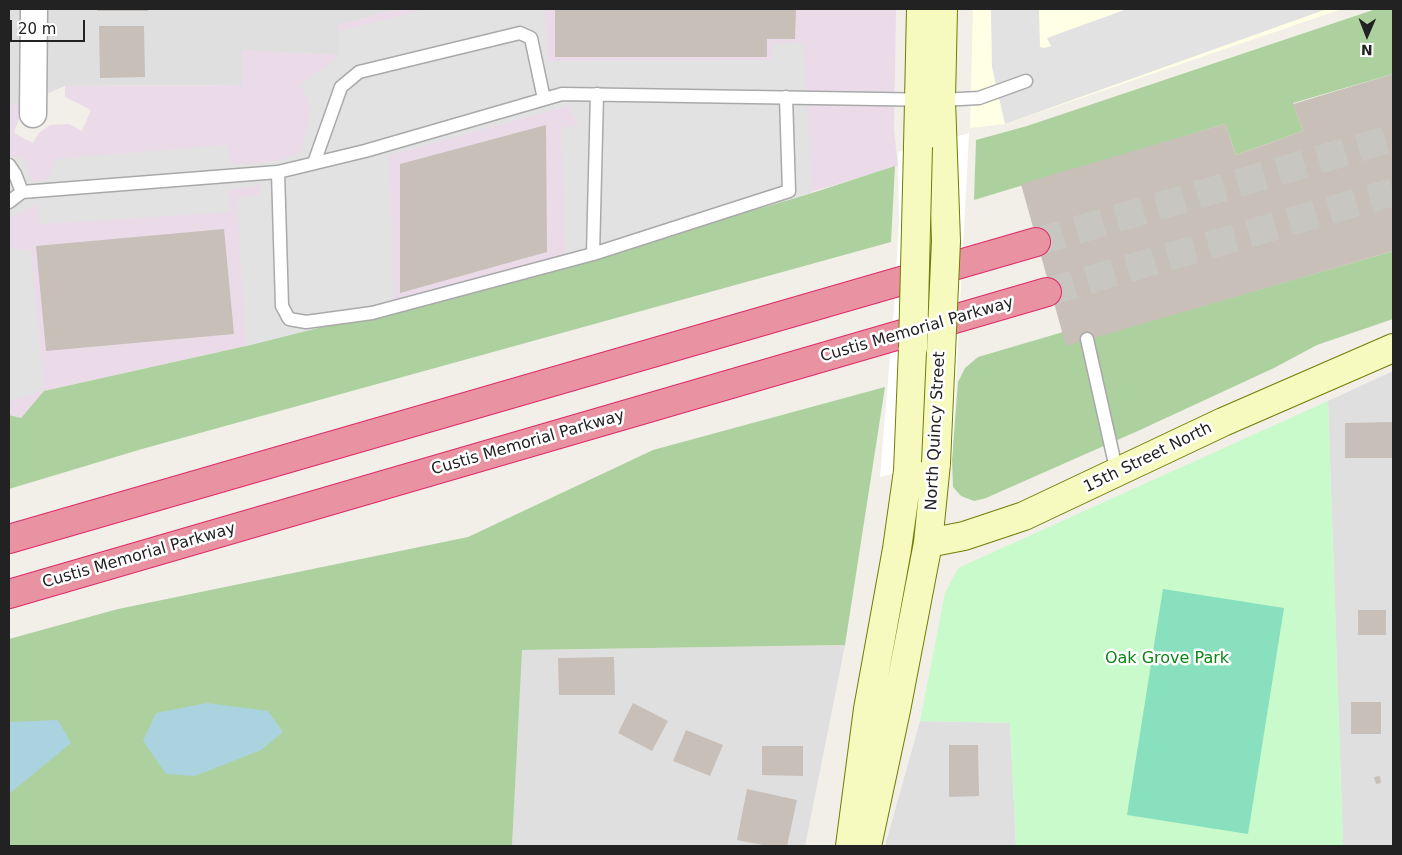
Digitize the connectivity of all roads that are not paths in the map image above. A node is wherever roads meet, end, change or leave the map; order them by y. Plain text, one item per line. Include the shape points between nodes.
1 (34, 9) edge
2 (921, 9) edge
3 (943, 9) edge
4 (1026, 81) dead end
5 (597, 94) junction
6 (786, 97) junction
7 (544, 99) junction
8 (930, 100) junction
9 (33, 114) dead end
10 (930, 144) junction
11 (314, 163) junction
12 (9, 165) edge
13 (278, 172) junction
14 (22, 192) junction
15 (9, 202) edge
16 (1036, 242) tunnel mouth
17 (593, 254) junction
18 (1047, 292) tunnel mouth
19 (1087, 339) dead end
20 (1393, 348) edge
21 (1117, 473) junction
22 (9, 539) edge
23 (928, 543) junction
24 (897, 549) junction
25 (9, 594) edge
26 (850, 846) edge
27 (867, 846) edge

1 - 9 street
2 - 8 main road, North Quincy Street
3 - 8 main road, North Quincy Street
4 - 8 lane via 979,98
5 - 6 lane
5 - 7 lane via 562,94
5 - 17 lane
6 - 8 lane
6 - 17 lane via 789,191
7 - 11 lane
7 - 11 lane via 532,38 520,33 359,72 341,87
8 - 10 main road, North Quincy Street
10 - 23 main road, North Quincy Street, bridge via 946,241 936,463
10 - 24 main road, North Quincy Street, bridge via 908,471
11 - 13 lane
12 - 14 lane
13 - 14 lane
13 - 17 lane via 282,306 289,319 306,322 372,313
14 - 15 lane
16 - 22 highway
18 - 25 highway, Custis Memorial Parkway
19 - 21 lane
20 - 21 main road, 15th Street North via 1223,422
21 - 23 main road, 15th Street North via 1024,516 964,536
23 - 24 street, 15th Street North
23 - 27 main road, North Quincy Street
24 - 26 main road, North Quincy Street via 868,709

